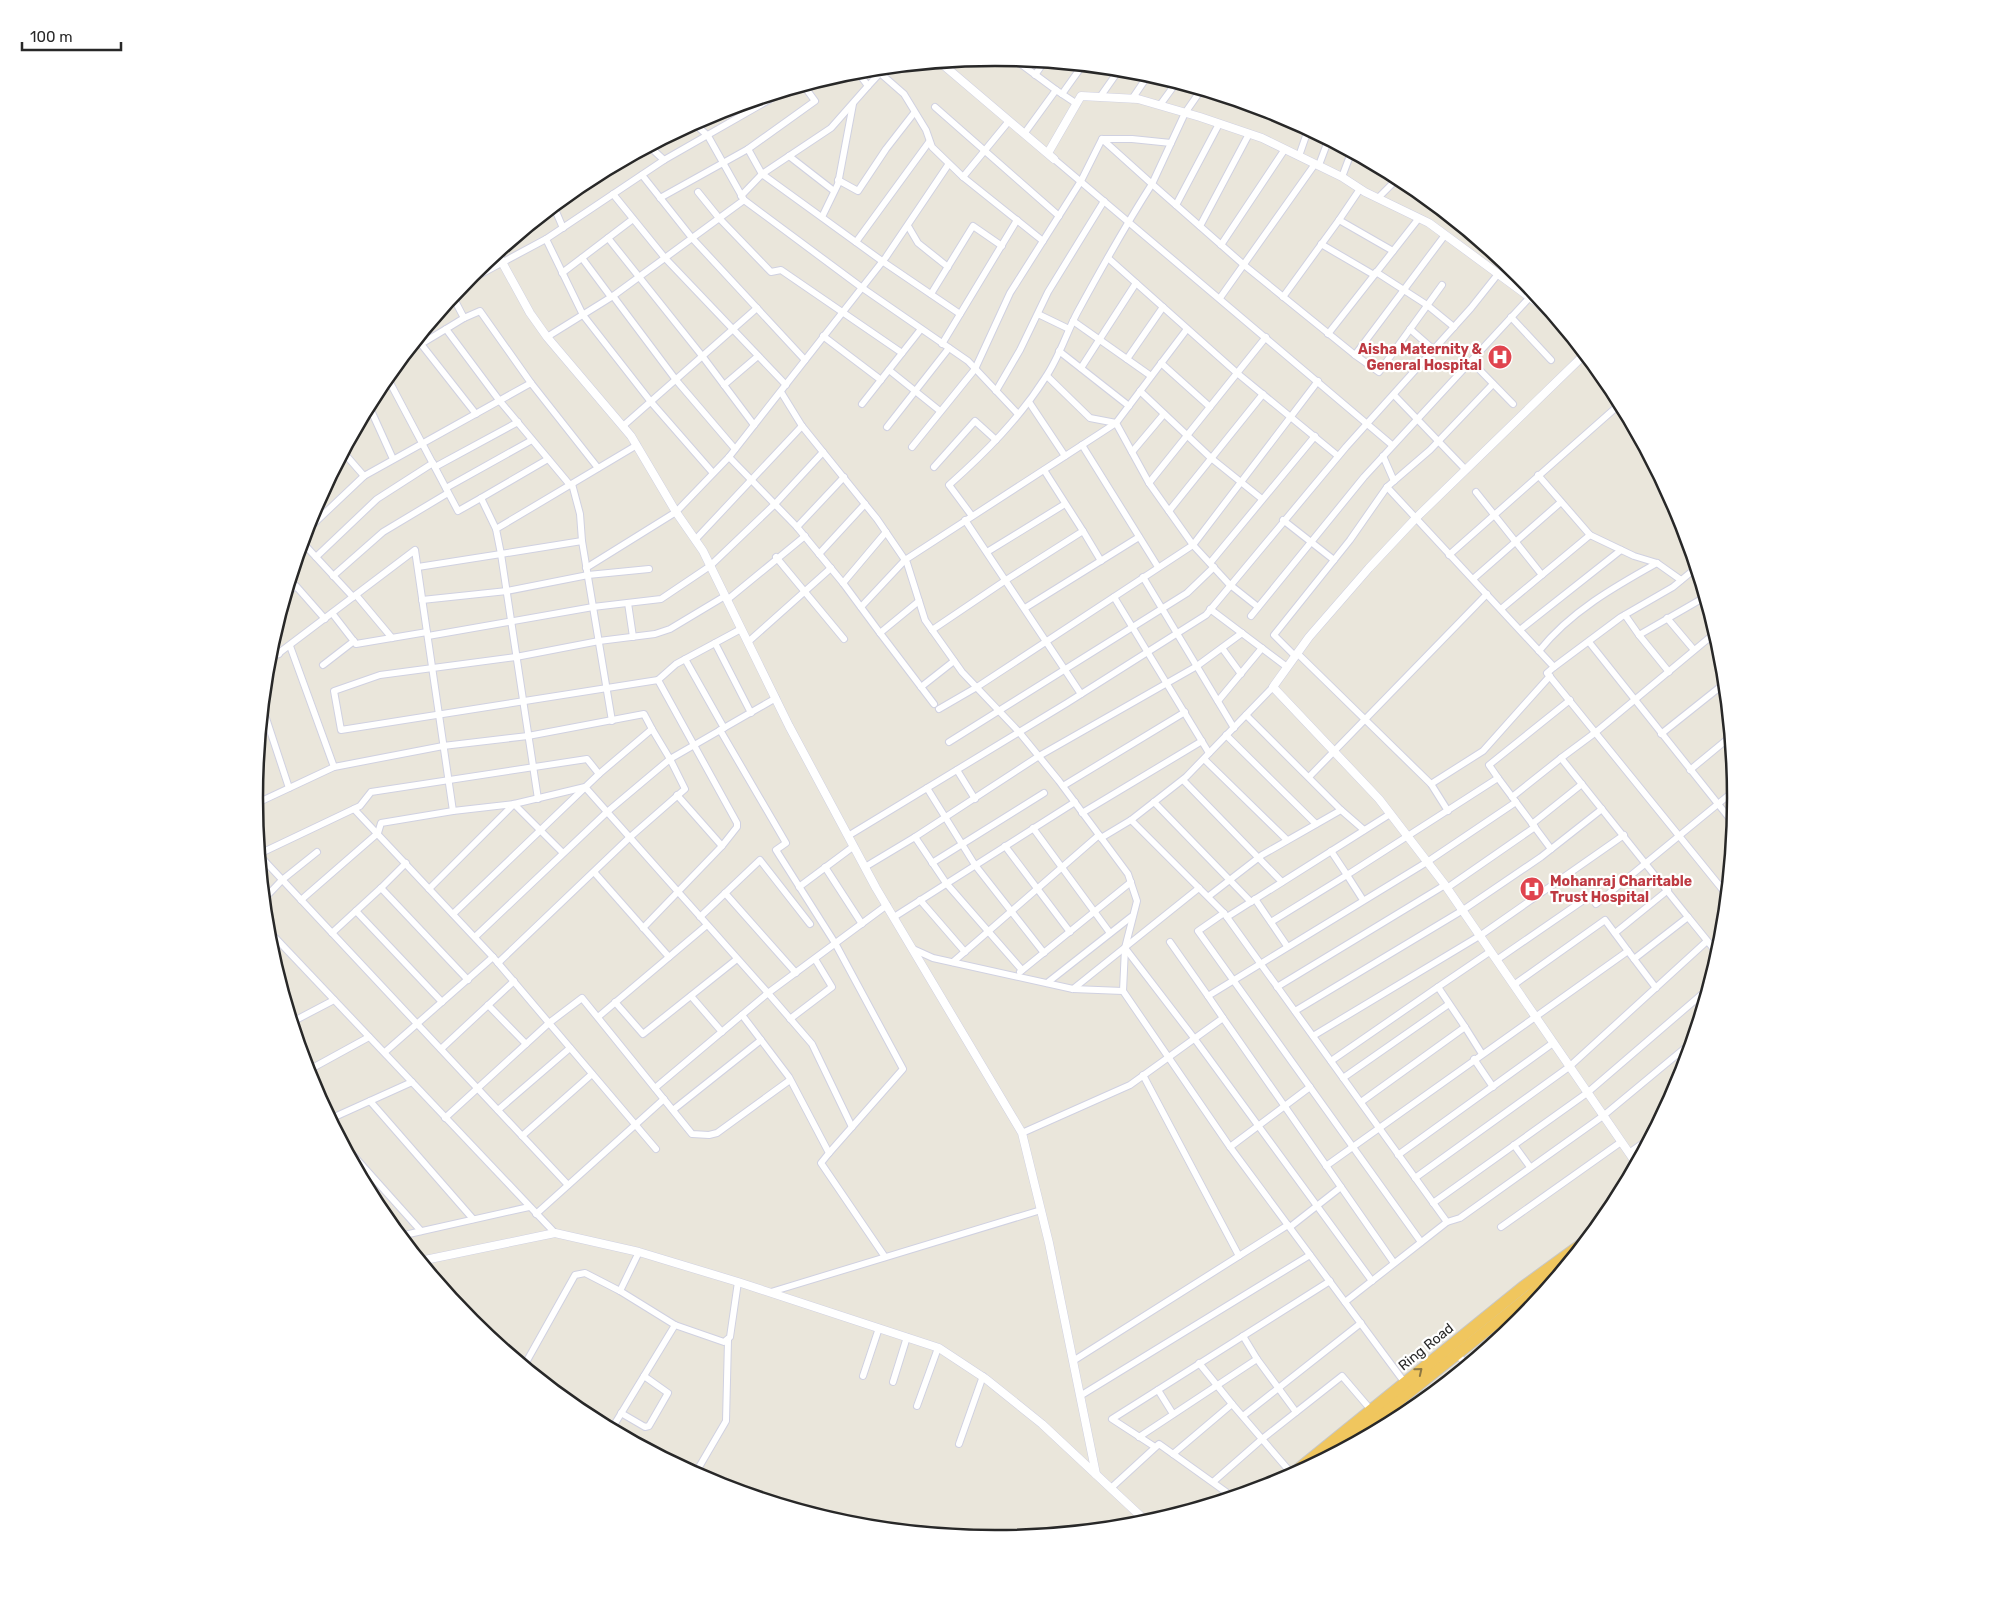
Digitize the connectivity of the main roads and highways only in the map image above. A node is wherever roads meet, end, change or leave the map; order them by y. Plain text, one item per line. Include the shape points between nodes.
1 (1567, 1255) edge
2 (1539, 1288) edge
3 (1380, 1421) edge
4 (1309, 1459) edge

4 -> 1 highway, Ring Road
2 - 3 highway, Ring Road via 1456,1354

